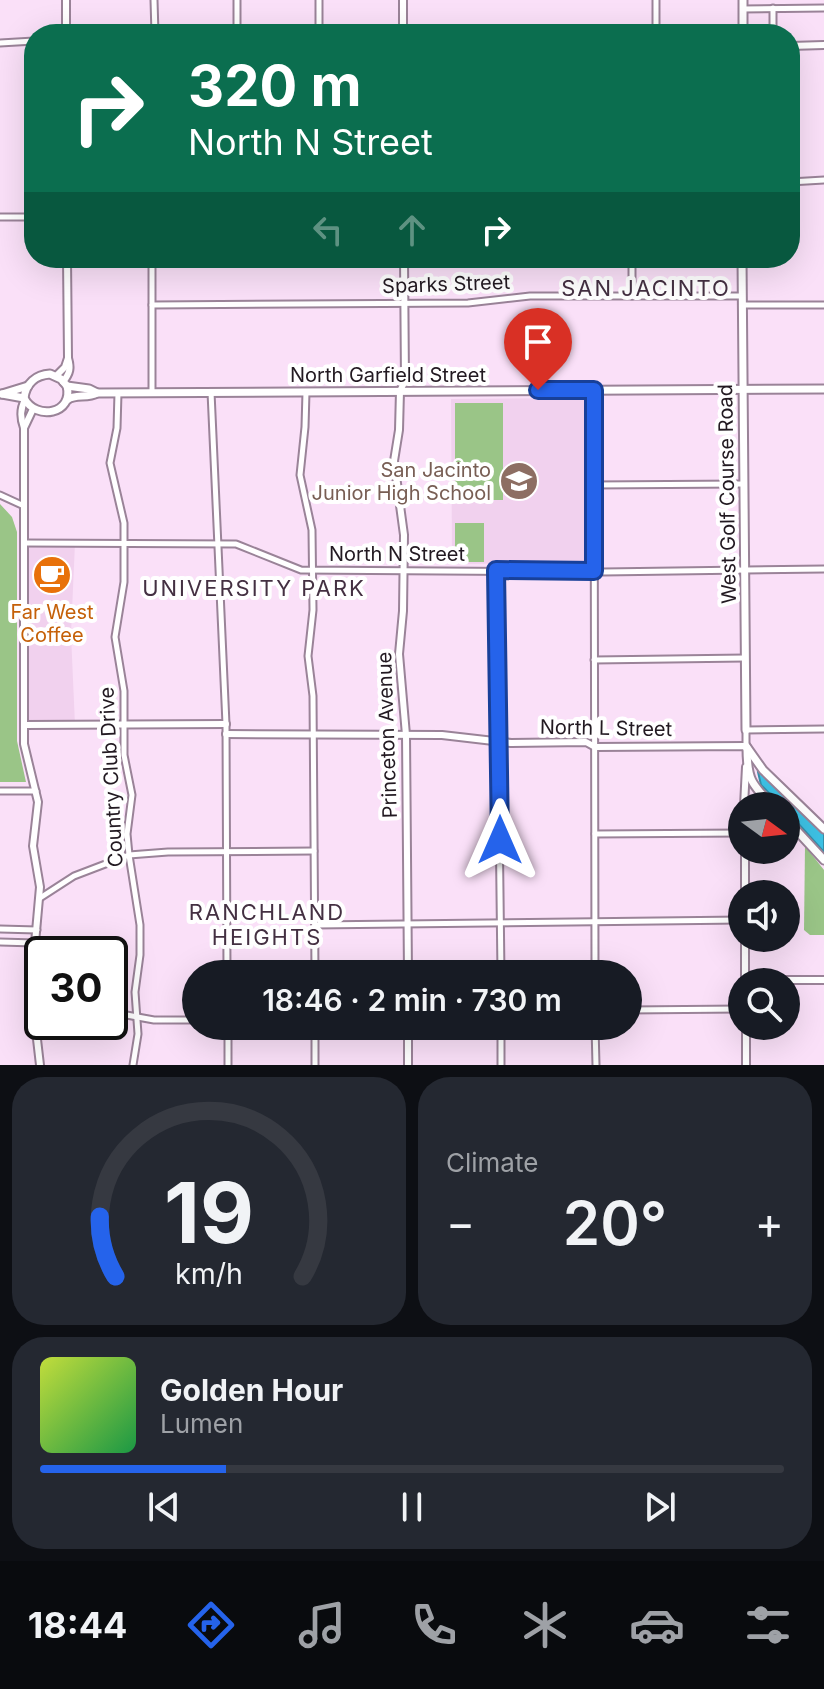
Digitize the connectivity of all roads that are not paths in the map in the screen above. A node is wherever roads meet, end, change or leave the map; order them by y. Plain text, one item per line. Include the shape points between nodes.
1 (66, 0) edge
2 (154, 0) edge
3 (237, 0) edge
4 (319, 0) edge
5 (403, 0) edge
6 (656, 0) edge
7 (743, 4) edge
8 (773, 8) junction
9 (824, 8) edge
10 (66, 24) edge
11 (155, 24) edge
12 (237, 24) edge
13 (319, 24) edge
14 (403, 24) edge
15 (656, 24) edge
16 (773, 24) edge
17 (24, 42) edge
18 (0, 43) edge
19 (824, 45) edge
20 (800, 46) edge
21 (824, 180) edge
22 (800, 181) edge
23 (0, 217) edge
24 (24, 217) edge
25 (67, 268) edge
26 (152, 268) edge
27 (404, 268) edge
28 (632, 268) edge
29 (742, 268) edge
30 (632, 296) junction
31 (741, 300) junction
32 (404, 303) junction
33 (152, 305) junction
34 (824, 305) edge
35 (68, 358) junction
36 (56, 376) junction
37 (65, 384) junction
38 (28, 386) junction
39 (741, 389) junction
40 (824, 389) edge
41 (594, 390) junction
42 (400, 391) junction
43 (211, 392) junction
44 (306, 392) junction
45 (97, 393) junction
46 (118, 393) junction
47 (152, 393) junction
48 (1, 394) edge
49 (25, 399) junction
50 (67, 400) junction
51 (33, 409) junction
52 (24, 428) junction
53 (743, 484) junction
54 (593, 485) junction
55 (0, 495) edge
56 (24, 506) junction
57 (124, 542) junction
58 (24, 543) junction
59 (216, 543) junction
60 (745, 569) junction
61 (824, 569) edge
62 (313, 570) junction
63 (496, 570) junction
64 (404, 571) junction
65 (594, 571) junction
66 (746, 658) junction
67 (594, 660) junction
68 (124, 724) junction
69 (226, 724) junction
70 (24, 725) junction
71 (824, 729) edge
72 (746, 730) junction
73 (226, 734) junction
74 (314, 735) junction
75 (406, 735) junction
76 (499, 742) junction
77 (746, 746) junction
78 (595, 747) junction
79 (0, 791) edge
80 (36, 791) junction
81 (744, 792) edge
82 (760, 792) edge
83 (824, 829) edge
84 (728, 833) edge
85 (595, 834) junction
86 (800, 834) edge
87 (227, 851) junction
88 (314, 851) junction
89 (129, 855) junction
90 (824, 860) edge
91 (40, 898) junction
92 (728, 920) edge
93 (595, 921) junction
94 (501, 923) junction
95 (407, 924) junction
96 (315, 925) junction
97 (0, 929) edge
98 (37, 930) junction
99 (36, 936) edge
100 (0, 942) edge
101 (24, 943) edge
102 (227, 960) edge
103 (315, 960) edge
104 (408, 960) edge
105 (501, 960) edge
106 (595, 960) edge
107 (800, 980) edge
108 (824, 980) edge
109 (728, 1009) edge
110 (642, 1010) edge
111 (128, 1015) edge
112 (137, 1017) junction
113 (182, 1020) edge
114 (37, 1040) edge
115 (228, 1040) edge
116 (315, 1040) edge
117 (408, 1040) edge
118 (501, 1040) edge
119 (595, 1040) edge
120 (746, 1040) edge
121 (40, 1065) edge
122 (133, 1065) edge
123 (228, 1065) edge
124 (315, 1065) edge
125 (408, 1065) edge
126 (501, 1065) edge
127 (596, 1065) edge
128 (746, 1065) edge

1 - 10 street
2 - 11 street
3 - 12 street
4 - 13 street
5 - 14 street
6 - 15 street
7 - 8 street
8 - 9 street
8 - 16 street
17 - 18 street
19 - 20 street
21 - 22 street
23 - 24 street
25 - 35 street
26 - 33 street
27 - 32 street, Princeton Avenue
28 - 30 street
29 - 31 main road, West Golf Course Road
30 - 31 street, Sparks Street
30 - 32 street, Sparks Street
31 - 34 street, Sparks Street
31 - 39 main road, West Golf Course Road
32 - 33 street, Sparks Street
32 - 42 street, Princeton Avenue via 405,381
33 - 47 street
35 - 36 street
35 - 37 street
36 - 37 main road
36 - 38 main road via 45,375
37 - 45 main road
37 - 50 main road
38 - 48 main road
38 - 49 main road
39 - 40 main road, North Garfield Street
39 - 41 main road, North Garfield Street
39 - 53 main road, West Golf Course Road
41 - 42 main road, North Garfield Street
41 - 54 street
42 - 44 main road, North Garfield Street
42 - 64 street, Princeton Avenue via 394,464
43 - 44 main road, North Garfield Street
43 - 47 main road, North Garfield Street
43 - 59 street
44 - 62 street via 300,475 312,530
45 - 46 main road, North Garfield Street
45 - 50 main road
46 - 47 main road, North Garfield Street
46 - 57 street, Country Club Drive via 110,463
48 - 49 main road
49 - 51 main road
49 - 52 street
50 - 51 main road via 52,413
51 - 52 street
52 - 56 street
53 - 54 street
53 - 60 main road, West Golf Course Road
54 - 65 street
55 - 56 street
56 - 58 street
57 - 58 street, North N Street
57 - 59 street, North N Street
57 - 68 street, Country Club Drive via 115,637
58 - 70 street
59 - 62 street, North N Street via 236,544 290,567
59 - 69 street
60 - 61 street, North N Street
60 - 65 street, North N Street
60 - 66 main road, West Golf Course Road
62 - 64 street, North N Street
62 - 74 street via 308,656
63 - 64 street, North N Street
63 - 65 street, North N Street
63 - 76 street
64 - 75 street, Princeton Avenue via 399,654
65 - 67 street
66 - 67 street
66 - 72 main road, West Golf Course Road
67 - 78 street
68 - 69 street
68 - 70 street
68 - 89 street, Country Club Drive via 132,795
69 - 73 street
70 - 80 street
71 - 72 street
72 - 77 street
73 - 74 street, North L Street
73 - 87 street
74 - 75 street, North L Street
74 - 88 street
75 - 76 street, North L Street
75 - 95 street, Princeton Avenue
76 - 78 street, North L Street via 586,742
76 - 94 street
77 - 78 street, North L Street
77 - 81 street
77 - 82 main road via 750,781
77 - 83 main road via 763,770
78 - 85 street
79 - 80 street
80 - 91 street via 33,846
84 - 85 street
85 - 93 street
86 - 90 main road
87 - 88 street
87 - 89 street
87 - 102 street
88 - 96 street
89 - 91 street via 74,876
89 - 112 street, Country Club Drive via 140,925
91 - 98 street
92 - 93 street
93 - 94 street
93 - 106 street
94 - 95 street
94 - 105 street
95 - 96 street
95 - 104 street, Princeton Avenue
96 - 103 street
97 - 98 street
98 - 99 street
100 - 101 street
107 - 108 street
109 - 110 street
111 - 112 street
112 - 113 street
112 - 122 street, Country Club Drive
114 - 121 street
115 - 123 street
116 - 124 street
117 - 125 street
118 - 126 street
119 - 127 street
120 - 128 street

